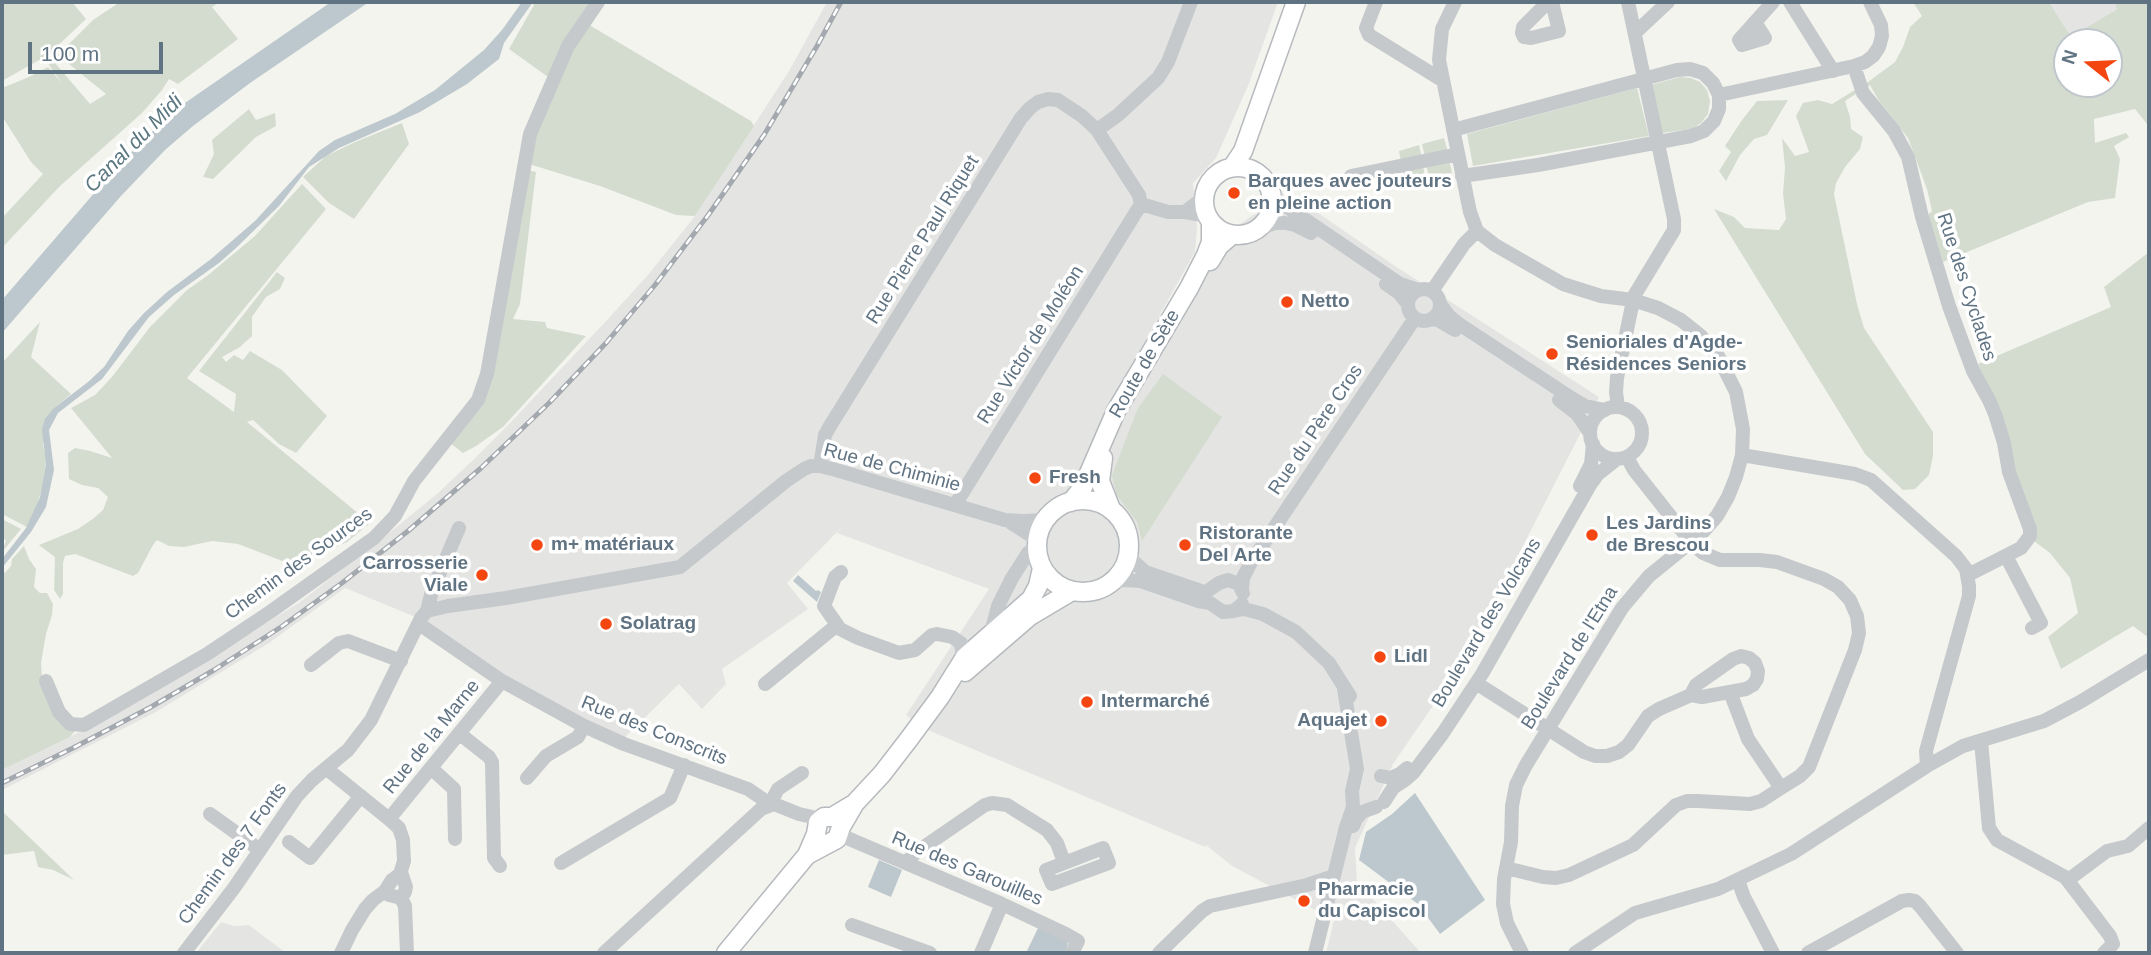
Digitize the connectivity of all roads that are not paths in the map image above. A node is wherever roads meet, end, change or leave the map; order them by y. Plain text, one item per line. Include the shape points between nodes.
1 (598, 2) edge
2 (1191, 2) edge
3 (1296, 2) edge
4 (1376, 2) edge
5 (1455, 2) edge
6 (1628, 2) edge
7 (1668, 2) edge
8 (1773, 2) edge
9 (1790, 2) edge
10 (1870, 2) edge
11 (1755, 22) dead end
12 (1635, 33) junction
13 (1854, 66) junction
14 (1833, 71) junction
15 (1643, 79) junction
16 (1442, 80) junction
17 (1719, 95) junction
18 (1252, 124) junction
19 (1097, 130) junction
20 (1453, 130) junction
21 (1657, 141) junction
22 (1458, 153) junction
23 (1233, 166) junction
24 (1257, 172) junction
25 (1351, 176) dead end
26 (1462, 176) junction
27 (1271, 190) junction
28 (1204, 197) junction
29 (1140, 204) junction
30 (1185, 212) junction
31 (1209, 220) junction
32 (1260, 228) junction
33 (1477, 231) junction
34 (1232, 235) junction
35 (1425, 290) junction
36 (1633, 300) junction
37 (1408, 304) junction
38 (1440, 304) junction
39 (1415, 318) junction
40 (1431, 319) junction
41 (1611, 408) junction
42 (1592, 438) junction
43 (1742, 455) junction
44 (1622, 458) junction
45 (820, 466) junction
46 (1071, 502) junction
47 (955, 505) junction
48 (1111, 509) junction
49 (1006, 520) junction
50 (1046, 520) junction
51 (459, 528) dead end
52 (1691, 542) junction
53 (1037, 543) junction
54 (1129, 551) junction
55 (2006, 556) junction
56 (1250, 564) junction
57 (1042, 568) junction
58 (841, 572) dead end
59 (1968, 575) junction
60 (1111, 583) junction
61 (1222, 583) junction
62 (1072, 591) junction
63 (1243, 592) junction
64 (1214, 606) junction
65 (1237, 610) junction
66 (428, 611) junction
67 (1263, 614) junction
68 (419, 624) junction
69 (837, 625) junction
70 (2032, 628) dead end
71 (987, 636) junction
72 (962, 651) junction
73 (2149, 660) edge
74 (401, 661) junction
75 (311, 665) dead end
76 (46, 681) dead end
77 (502, 681) junction
78 (764, 683) dead end
79 (1476, 683) junction
80 (1345, 689) junction
81 (1730, 692) junction
82 (1691, 695) junction
83 (940, 697) junction
84 (584, 726) junction
85 (1547, 729) junction
86 (460, 734) junction
87 (1981, 741) junction
88 (684, 765) junction
89 (1927, 766) junction
90 (431, 768) junction
91 (327, 769) junction
92 (802, 773) dead end
93 (1377, 774) junction
94 (527, 778) dead end
95 (1355, 780) junction
96 (1781, 788) junction
97 (361, 796) junction
98 (1353, 797) junction
99 (770, 804) junction
100 (1380, 805) junction
101 (210, 814) dead end
102 (799, 814) joint
103 (389, 820) junction
104 (2149, 828) edge
105 (828, 829) junction
106 (455, 839) dead end
107 (289, 842) dead end
108 (260, 850) junction
109 (1064, 862) dead end
110 (561, 863) dead end
111 (906, 863) junction
112 (500, 866) dead end
113 (1506, 868) junction
114 (400, 874) junction
115 (1334, 876) junction
116 (1738, 880) junction
117 (2067, 880) junction
118 (1307, 885) junction
119 (386, 891) junction
120 (401, 898) junction
121 (1328, 900) junction
122 (1002, 904) junction
123 (852, 925) dead end
124 (894, 947) edge
125 (1075, 947) edge
126 (184, 953) edge
127 (341, 953) edge
128 (407, 953) edge
129 (604, 953) edge
130 (726, 953) edge
131 (930, 953) edge
132 (981, 953) edge
133 (1159, 953) edge
134 (1315, 953) edge
135 (1321, 953) edge
136 (1522, 953) edge
137 (1575, 953) edge
138 (1773, 953) edge
139 (1808, 953) edge
140 (1957, 953) edge
141 (2104, 953) edge

1 - 76 street, Chemin des Sources via 568,46 530,134 487,374 478,400 414,481 395,516 374,538 270,612 84,725 70,724 59,712
2 - 19 street via 1158,78
3 - 18 main road
4 - 16 street via 1366,27 1369,35
5 - 16 street via 1440,44
6 - 12 street
7 - 12 street
8 - 11 street
9 - 14 street
10 - 13 street via 1882,36 1873,56
12 - 15 street
13 - 14 street
13 - 55 street, Rue des Cyclades via 1863,93 1894,131 1908,157 1949,306 2000,428 2009,472 2030,529 2026,543
14 - 17 street
15 - 17 street via 1690,69 1706,76
15 - 20 street
15 - 21 street
16 - 20 street
17 - 21 street via 1714,121 1704,131
18 - 23 main road
18 - 24 main road via 1251,151
19 - 29 street via 1139,195
19 - 45 street, Rue Pierre Paul Riquet via 1058,100 1048,99 1030,108 830,426
20 - 22 street
21 - 26 street
21 - 36 street via 1674,230
22 - 25 street
22 - 26 street
23 - 24 main road
23 - 28 main road via 1213,177
24 - 27 main road
26 - 33 street
27 - 32 main road via 1272,210
27 - 35 street via 1279,201 1399,284
28 - 30 street
28 - 31 main road
29 - 30 street
29 - 47 street, Rue Victor de Moléon
30 - 31 street
31 - 34 main road
31 - 46 main road, Route de Sète via 1211,242 1201,266 1116,411 1083,487
32 - 34 main road
32 - 37 street via 1286,223 1307,230
33 - 35 street
33 - 36 street, Boulevard de l'Etna via 1563,284
34 - 48 main road, Route de Sète via 1219,246 1111,438 1100,481
35 - 37 street via 1411,295
35 - 38 street via 1436,294
36 - 41 street
36 - 43 street, Boulevard de l'Etna via 1681,320 1718,356 1739,404
37 - 39 street
38 - 40 street
38 - 41 street via 1459,324 1570,397 1585,406
39 - 40 street
39 - 56 street, Rue du Père Cros
40 - 42 street via 1445,323 1565,404
41 - 42 street via 1597,416
41 - 44 street via 1627,409 1641,423 1641,443
42 - 44 street via 1598,452
42 - 93 street, Boulevard des Volcans via 1591,464 1583,481 1475,670 1407,767 1391,778
43 - 52 street, Boulevard de l'Etna via 1717,516
43 - 59 street via 1871,480 1956,556
44 - 52 street
44 - 79 street, Boulevard des Volcans via 1590,485
45 - 47 street, Rue de Chiminie
45 - 66 street, Rue de Chiminie via 804,469 786,481 680,567
46 - 48 main road via 1084,500
46 - 50 main road
47 - 49 street, Rue de Chiminie
48 - 54 main road via 1125,528
49 - 50 street, Rue de Chiminie
49 - 53 street, Rue de Chiminie
50 - 53 main road
51 - 66 street, Chemin des 7 Fonts
52 - 85 street, Boulevard de l'Etna via 1664,562 1628,600
52 - 96 street via 1720,561 1769,561 1824,579 1850,600 1857,616 1855,650 1815,755 1800,776
53 - 57 main road
53 - 71 street via 1013,578
54 - 60 main road
54 - 61 street via 1145,572 1206,592
55 - 59 street, Rue des Cyclades
55 - 70 street via 2041,622
56 - 61 street, Rue du Père Cros
56 - 63 street, Rue du Père Cros
57 - 62 main road via 1059,586
57 - 71 main road via 1031,599
58 - 69 street via 824,606
59 - 89 street via 1969,596 1926,751
60 - 62 main road via 1099,590
60 - 64 street via 1140,581
61 - 63 street via 1239,584
61 - 64 street via 1212,595
62 - 83 main road via 1030,617
63 - 65 street
63 - 67 street
64 - 65 street via 1223,612
65 - 67 street
66 - 68 street, Chemin des 7 Fonts
67 - 80 street via 1308,642 1329,663
68 - 74 street, Chemin des 7 Fonts
68 - 77 street, Rue des Conscrits
69 - 72 street via 899,653 915,650 937,634 952,636
69 - 78 street
71 - 72 main road
72 - 83 main road
73 - 87 street via 2044,721
74 - 75 street via 348,641
74 - 91 street, Chemin des 7 Fonts via 360,735
77 - 84 street, Rue des Conscrits
77 - 86 street, Rue de la Marne
79 - 85 street
79 - 100 street, Boulevard des Volcans via 1427,756
80 - 93 street via 1355,706 1366,765
80 - 95 street
81 - 82 street
81 - 82 street via 1746,689 1757,679 1755,663 1749,658 1732,659 1696,685
81 - 96 street via 1748,739
82 - 85 street via 1648,716 1628,744 1607,756 1584,752
83 - 105 main road via 882,774
84 - 88 street, Rue des Conscrits
84 - 94 street via 578,737 546,756
85 - 113 street, Boulevard de l'Etna via 1516,785
86 - 90 street, Rue de la Marne
86 - 112 street via 492,762 494,858
87 - 89 street
87 - 117 street via 1989,828 1997,840
88 - 99 street, Rue des Conscrits via 748,789
88 - 110 street via 670,798
89 - 116 street via 1791,854
90 - 103 street, Rue de la Marne
90 - 106 street via 454,789
91 - 97 street, Rue de la Marne
91 - 108 street, Chemin des 7 Fonts via 297,796
92 - 99 street via 778,789
93 - 95 street via 1363,774
93 - 100 street via 1388,791
95 - 98 street
96 - 113 street via 1749,804 1698,800 1676,805 1633,845 1569,875 1543,877
97 - 103 street, Rue de la Marne
97 - 107 street via 310,858
98 - 100 street via 1365,808
98 - 115 street
99 - 102 street, Rue des Conscrits
99 - 129 street
100 - 135 street, Boulevard des Volcans via 1362,812 1352,829
101 - 108 street
102 - 105 street, Rue des Garouilles
103 - 114 street via 399,828 403,840
104 - 117 street via 2128,846 2107,851
105 - 111 street, Rue des Garouilles
105 - 130 main road
108 - 126 street, Chemin des 7 Fonts
109 - 111 street via 1047,830 1007,805 992,803
111 - 122 street, Rue des Garouilles
113 - 136 street, Boulevard de l'Etna via 1503,904
114 - 119 street
114 - 120 street via 406,887
115 - 118 street
115 - 121 street
116 - 137 street via 1635,913
116 - 138 street
117 - 141 street via 2110,936 2113,944
118 - 121 street
118 - 133 street via 1210,906
119 - 120 street
119 - 127 street via 365,909
120 - 128 street
121 - 134 street
122 - 125 street, Rue des Garouilles
122 - 132 street
123 - 124 street
124 - 131 street
139 - 140 street via 1909,900 1920,906

